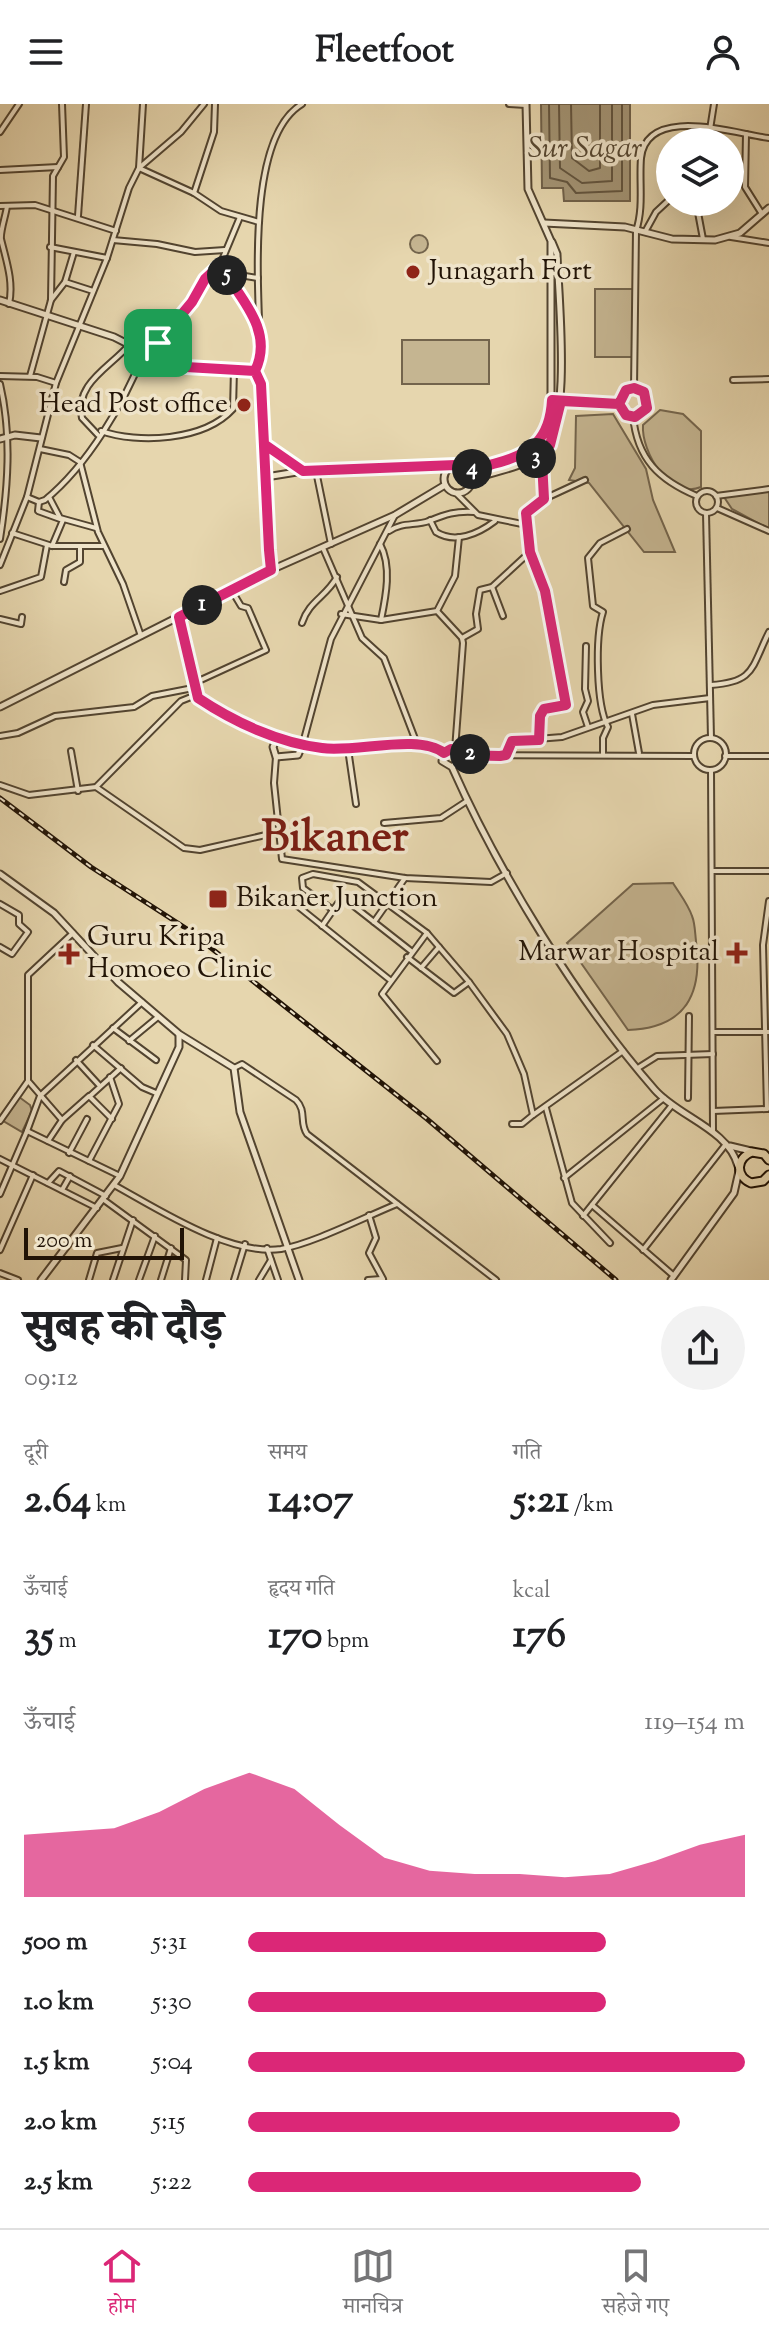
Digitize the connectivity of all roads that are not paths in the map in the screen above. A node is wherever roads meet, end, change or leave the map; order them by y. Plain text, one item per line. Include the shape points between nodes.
1 (19, 104) edge
2 (62, 104) edge
3 (86, 104) edge
4 (143, 104) edge
5 (204, 104) edge
6 (215, 104) edge
7 (302, 104) edge
8 (509, 104) edge
9 (714, 104) edge
10 (526, 105) edge
11 (711, 125) junction
12 (710, 128) edge
13 (0, 132) edge
14 (746, 134) junction
15 (769, 138) edge
16 (59, 167) junction
17 (139, 168) junction
18 (0, 170) edge
19 (194, 193) junction
20 (0, 206) edge
21 (7, 206) junction
22 (769, 208) edge
23 (53, 209) junction
24 (656, 212) edge
25 (762, 214) junction
26 (78, 216) junction
27 (699, 216) edge
28 (240, 217) junction
29 (259, 222) junction
30 (544, 223) junction
31 (636, 230) junction
32 (116, 231) junction
33 (645, 232) junction
34 (731, 237) junction
35 (113, 240) junction
36 (703, 240) junction
37 (551, 241) junction
38 (769, 243) edge
39 (2, 244) edge
40 (50, 247) junction
41 (226, 250) junction
42 (74, 252) junction
43 (107, 258) junction
44 (220, 265) junction
45 (225, 272) junction
46 (259, 278) junction
47 (65, 282) junction
48 (93, 291) junction
49 (0, 300) edge
50 (51, 300) junction
51 (9, 304) junction
52 (48, 317) junction
53 (260, 326) junction
54 (77, 327) junction
55 (130, 344) junction
56 (144, 353) junction
57 (153, 358) junction
58 (234, 369) junction
59 (255, 371) junction
60 (0, 376) edge
61 (30, 376) junction
62 (769, 379) edge
63 (733, 380) dead end
64 (56, 383) junction
65 (0, 387) edge
66 (634, 388) junction
67 (552, 400) junction
68 (561, 401) junction
69 (619, 404) junction
70 (3, 414) edge
71 (633, 416) junction
72 (100, 433) junction
73 (8, 437) junction
74 (41, 438) junction
75 (0, 439) edge
76 (264, 444) junction
77 (40, 449) junction
78 (536, 457) junction
79 (80, 462) junction
80 (453, 465) junction
81 (469, 469) junction
82 (303, 471) junction
83 (316, 471) junction
84 (266, 477) junction
85 (472, 479) junction
86 (585, 480) dead end
87 (445, 485) junction
88 (769, 489) edge
89 (456, 493) junction
90 (697, 496) junction
91 (716, 496) junction
92 (27, 497) junction
93 (49, 497) junction
94 (544, 499) junction
95 (39, 502) junction
96 (2, 507) edge
97 (717, 508) junction
98 (474, 512) junction
99 (706, 513) junction
100 (395, 515) junction
101 (63, 520) junction
102 (430, 520) junction
103 (495, 521) junction
104 (527, 525) junction
105 (96, 528) junction
106 (627, 529) dead end
107 (769, 531) edge
108 (387, 532) junction
109 (12, 533) junction
110 (459, 537) junction
111 (0, 539) edge
112 (331, 544) junction
113 (380, 544) junction
114 (49, 546) junction
115 (80, 546) junction
116 (103, 546) junction
117 (323, 548) junction
118 (530, 552) junction
119 (0, 565) edge
120 (271, 570) junction
121 (337, 577) junction
122 (64, 582) dead end
123 (492, 587) junction
124 (232, 590) junction
125 (0, 591) edge
126 (348, 602) junction
127 (437, 611) junction
128 (341, 614) junction
129 (353, 615) junction
130 (503, 616) dead end
131 (22, 617) dead end
132 (179, 617) junction
133 (0, 619) edge
134 (381, 620) junction
135 (302, 623) dead end
136 (769, 632) edge
137 (141, 636) junction
138 (462, 638) junction
139 (586, 646) dead end
140 (711, 685) junction
141 (193, 686) junction
142 (196, 695) junction
143 (710, 698) junction
144 (0, 707) edge
145 (632, 714) junction
146 (605, 721) junction
147 (588, 727) junction
148 (0, 736) edge
149 (277, 738) junction
150 (711, 738) junction
151 (539, 740) junction
152 (303, 743) junction
153 (417, 744) junction
154 (348, 749) junction
155 (71, 751) dead end
156 (444, 753) junction
157 (458, 753) junction
158 (639, 753) junction
159 (603, 754) junction
160 (506, 755) junction
161 (694, 756) junction
162 (725, 756) junction
163 (769, 756) edge
164 (276, 757) junction
165 (452, 767) junction
166 (711, 770) junction
167 (0, 785) edge
168 (96, 787) junction
169 (78, 791) junction
170 (467, 801) junction
171 (356, 804) dead end
172 (384, 823) dead end
173 (279, 832) junction
174 (712, 871) junction
175 (769, 871) edge
176 (507, 873) junction
177 (0, 874) edge
178 (405, 878) junction
179 (769, 901) edge
180 (388, 902) junction
181 (0, 904) edge
182 (295, 904) dead end
183 (333, 910) junction
184 (374, 922) junction
185 (322, 926) junction
186 (73, 933) junction
187 (427, 933) junction
188 (766, 941) edge
189 (0, 947) edge
190 (439, 947) junction
191 (411, 951) junction
192 (407, 957) junction
193 (421, 968) junction
194 (766, 975) edge
195 (390, 980) junction
196 (469, 982) junction
197 (767, 989) edge
198 (142, 1002) junction
199 (160, 1016) junction
200 (689, 1016) dead end
201 (112, 1028) junction
202 (713, 1032) junction
203 (768, 1032) edge
204 (179, 1034) junction
205 (129, 1041) junction
206 (93, 1045) junction
207 (623, 1051) junction
208 (713, 1054) junction
209 (688, 1055) junction
210 (76, 1060) junction
211 (156, 1060) dead end
212 (437, 1061) dead end
213 (121, 1068) junction
214 (234, 1068) junction
215 (638, 1068) junction
216 (110, 1077) junction
217 (28, 1081) junction
218 (100, 1086) junction
219 (156, 1093) junction
220 (40, 1096) junction
221 (89, 1096) junction
222 (664, 1098) junction
223 (688, 1098) dead end
224 (672, 1105) junction
225 (546, 1108) junction
226 (768, 1109) edge
227 (713, 1111) junction
228 (533, 1115) junction
229 (87, 1119) dead end
230 (112, 1119) junction
231 (62, 1120) junction
232 (0, 1121) edge
233 (512, 1124) dead end
234 (27, 1131) junction
235 (713, 1134) junction
236 (48, 1141) junction
237 (728, 1145) junction
238 (752, 1152) junction
239 (69, 1153) junction
240 (767, 1155) edge
241 (0, 1159) edge
242 (89, 1162) junction
243 (12, 1165) junction
244 (739, 1169) junction
245 (33, 1175) junction
246 (0, 1176) edge
247 (70, 1176) junction
248 (120, 1176) junction
249 (564, 1178) junction
250 (7, 1179) junction
251 (765, 1181) edge
252 (48, 1183) junction
253 (114, 1185) junction
254 (62, 1190) junction
255 (734, 1193) junction
256 (0, 1194) edge
257 (105, 1198) junction
258 (397, 1204) junction
259 (592, 1205) junction
260 (97, 1208) junction
261 (369, 1215) junction
262 (583, 1217) junction
263 (133, 1220) junction
264 (155, 1236) junction
265 (217, 1238) junction
266 (610, 1243) dead end
267 (245, 1244) junction
268 (123, 1248) junction
269 (171, 1248) junction
270 (267, 1248) junction
271 (286, 1248) junction
272 (0, 1250) edge
273 (643, 1250) junction
274 (271, 1260) junction
275 (0, 1273) edge
276 (673, 1278) edge
277 (277, 1279) edge
278 (18, 1280) edge
279 (41, 1280) edge
280 (89, 1280) edge
281 (113, 1280) edge
282 (139, 1280) edge
283 (161, 1280) edge
284 (185, 1280) edge
285 (206, 1280) edge
286 (234, 1280) edge
287 (259, 1280) edge
288 (299, 1280) edge
289 (368, 1280) edge
290 (383, 1280) edge
291 (496, 1280) edge

1 - 13 street
2 - 16 street via 64,157
3 - 26 street
4 - 17 street
5 - 17 street
6 - 19 street via 214,132
7 - 29 street via 283,126 267,166
8 - 10 street
9 - 11 street
10 - 30 street via 528,189
11 - 12 street
11 - 14 street
11 - 31 street via 659,128 646,141
14 - 15 street
14 - 25 street via 745,187
16 - 18 street
16 - 23 street via 53,176
17 - 19 street
17 - 32 street
19 - 28 street
20 - 21 street
21 - 23 street
21 - 39 street
22 - 25 street
23 - 26 street
23 - 40 street
24 - 33 street
25 - 34 street
26 - 32 street
27 - 36 street
28 - 29 street
28 - 41 street
29 - 46 street
30 - 31 street
30 - 37 street
31 - 33 street
31 - 66 street
32 - 35 street
33 - 36 street
34 - 36 street
34 - 38 street
35 - 41 street via 195,252
35 - 43 street
37 - 67 street
37 - 68 street via 557,254
39 - 51 street via 12,289
40 - 42 street
40 - 50 street
41 - 44 street
42 - 43 street
42 - 47 street
43 - 48 street
44 - 45 street
44 - 57 street via 162,336
45 - 46 street
45 - 53 street
46 - 53 street
47 - 48 street
47 - 50 street
48 - 54 street
49 - 51 street
50 - 52 street
51 - 52 street
52 - 54 street
52 - 61 street
53 - 59 street
54 - 55 street
54 - 64 street
55 - 56 street
55 - 72 street via 91,380 84,394 82,418
56 - 57 street
56 - 72 street via 124,401
57 - 58 street via 186,367
58 - 59 street
58 - 72 street via 233,409 208,424 137,439
59 - 76 street via 261,384
60 - 61 street
61 - 64 street
62 - 63 street
64 - 74 street
65 - 70 street
66 - 69 street via 622,394
66 - 71 street via 648,399 643,413
67 - 68 street
67 - 81 street via 548,428 536,446 513,459
68 - 69 street
68 - 78 street via 550,445
69 - 71 street
70 - 73 street
71 - 90 street via 647,463
72 - 79 street
73 - 74 street
73 - 75 street
73 - 96 street
74 - 77 street
76 - 82 street
76 - 84 street
77 - 79 street
77 - 92 street
78 - 85 street
78 - 94 street via 542,461
79 - 93 street
79 - 105 street
80 - 81 street
80 - 83 street
80 - 87 street via 444,475
81 - 85 street
82 - 83 street
82 - 84 street
83 - 112 street
84 - 120 street
85 - 89 street via 466,491
86 - 94 street
87 - 89 street
87 - 100 street
88 - 91 street
89 - 98 street
90 - 91 street via 707,491
90 - 99 street via 696,506
91 - 97 street
92 - 95 street
92 - 109 street
93 - 95 street
93 - 101 street
94 - 104 street via 526,513
95 - 101 street via 38,511
96 - 111 street
97 - 99 street
97 - 107 street
98 - 102 street via 445,512
98 - 103 street
99 - 140 street
100 - 108 street
100 - 112 street
101 - 105 street
101 - 114 street
102 - 108 street
102 - 110 street via 439,534
103 - 104 street
103 - 110 street
104 - 118 street
105 - 116 street
106 - 146 street via 600,543 588,558 593,606 603,612 599,674
108 - 113 street
109 - 114 street
109 - 119 street
110 - 127 street via 455,576
112 - 117 street
113 - 126 street
113 - 134 street via 386,586
114 - 115 street
114 - 125 street via 41,577
115 - 116 street
115 - 122 street via 80,562 66,570
116 - 137 street
117 - 120 street
117 - 121 street
118 - 123 street
118 - 151 street via 545,591 566,705 544,709
120 - 124 street
121 - 126 street
121 - 135 street via 327,594 308,605
123 - 130 street
123 - 138 street via 478,594 478,629
124 - 132 street
124 - 141 street via 248,608 266,650
126 - 128 street
126 - 129 street
127 - 134 street
127 - 138 street
128 - 129 street
128 - 152 street
129 - 134 street
129 - 153 street via 362,638 384,658
131 - 133 street via 21,624
132 - 137 street
132 - 141 street
136 - 140 street via 744,679
137 - 144 street
138 - 157 street
139 - 147 street via 588,701 583,712
140 - 143 street
141 - 142 street
141 - 148 street via 152,696 134,707 55,716
142 - 149 street via 232,719
142 - 168 street via 181,701
143 - 145 street via 660,703
143 - 150 street
145 - 146 street
145 - 158 street
146 - 147 street
146 - 159 street
147 - 151 street
149 - 152 street
149 - 164 street
150 - 161 street via 698,743
150 - 162 street via 720,743
151 - 160 street via 512,741
152 - 154 street
152 - 164 street via 298,755
153 - 154 street
153 - 156 street
154 - 171 street
155 - 169 street
156 - 157 street
156 - 165 street via 444,764
157 - 160 street
157 - 165 street via 459,761
158 - 159 street
158 - 161 street
159 - 160 street
161 - 166 street via 698,765
162 - 163 street
162 - 166 street
164 - 173 street
165 - 170 street
166 - 174 street
167 - 169 street via 29,795
168 - 169 street
168 - 173 street via 184,848 200,850
170 - 172 street via 441,818
170 - 176 street
173 - 178 street via 282,859
174 - 175 street
174 - 202 street
176 - 178 street via 491,882
176 - 207 street
177 - 186 street
178 - 180 street
179 - 188 street
180 - 183 street via 358,882 313,874 302,878 303,888
180 - 184 street
180 - 187 street
181 - 189 street via 19,915 19,924 28,932 12,954
182 - 185 street
183 - 184 street via 346,900
183 - 185 street
184 - 191 street
185 - 195 street
186 - 198 street
186 - 217 street via 28,975
187 - 190 street
187 - 191 street
188 - 194 street
190 - 193 street
190 - 196 street
191 - 192 street
192 - 193 street
192 - 195 street
193 - 196 street via 454,993
194 - 197 street
195 - 212 street via 383,997
196 - 228 street via 518,1055
197 - 203 street
198 - 199 street
198 - 201 street
199 - 204 street
199 - 205 street
200 - 209 street
201 - 205 street
201 - 206 street
202 - 203 street
202 - 208 street
203 - 226 street
204 - 214 street
204 - 219 street via 179,1047
205 - 211 street
206 - 210 street
206 - 213 street
207 - 215 street
207 - 225 street
208 - 209 street
208 - 227 street
209 - 215 street via 657,1056
209 - 223 street
210 - 218 street
210 - 220 street
213 - 216 street
213 - 219 street
214 - 258 street via 242,1064 296,1100 307,1134
214 - 271 street via 240,1112
215 - 222 street
216 - 218 street
216 - 230 street via 119,1101
217 - 220 street
217 - 232 street
218 - 221 street
219 - 248 street
220 - 231 street
220 - 234 street
221 - 230 street
221 - 231 street
222 - 224 street
222 - 249 street
224 - 235 street
224 - 259 street
225 - 228 street
225 - 249 street
226 - 227 street
227 - 235 street
228 - 233 street
229 - 239 street
230 - 242 street
231 - 236 street
234 - 236 street
234 - 243 street
235 - 237 street
236 - 239 street
237 - 238 street
237 - 244 street
237 - 273 street
238 - 240 main road
238 - 244 main road via 743,1157
239 - 242 street
241 - 243 street
242 - 248 street
243 - 245 street
243 - 250 street
244 - 251 main road via 746,1181
244 - 255 street
245 - 252 street
245 - 272 street
246 - 250 street
247 - 252 street via 57,1171
247 - 254 street
247 - 257 street
248 - 253 street
249 - 262 street
250 - 256 street
251 - 255 street
252 - 254 street
253 - 257 street
253 - 265 street
254 - 260 street
255 - 276 street
257 - 260 street
257 - 263 street
258 - 261 street
258 - 291 street
259 - 262 street
259 - 273 street
260 - 279 street
261 - 271 street
261 - 290 street via 376,1238 369,1253
262 - 266 street
263 - 264 street
263 - 268 street
264 - 269 street
264 - 282 street
265 - 267 street
265 - 285 street
267 - 270 street
267 - 286 street
268 - 280 street via 97,1253
268 - 281 street
269 - 283 street
269 - 284 street via 188,1265
270 - 271 street
270 - 274 street
271 - 288 street
273 - 276 street
274 - 277 street
274 - 287 street
275 - 278 street
289 - 290 street

